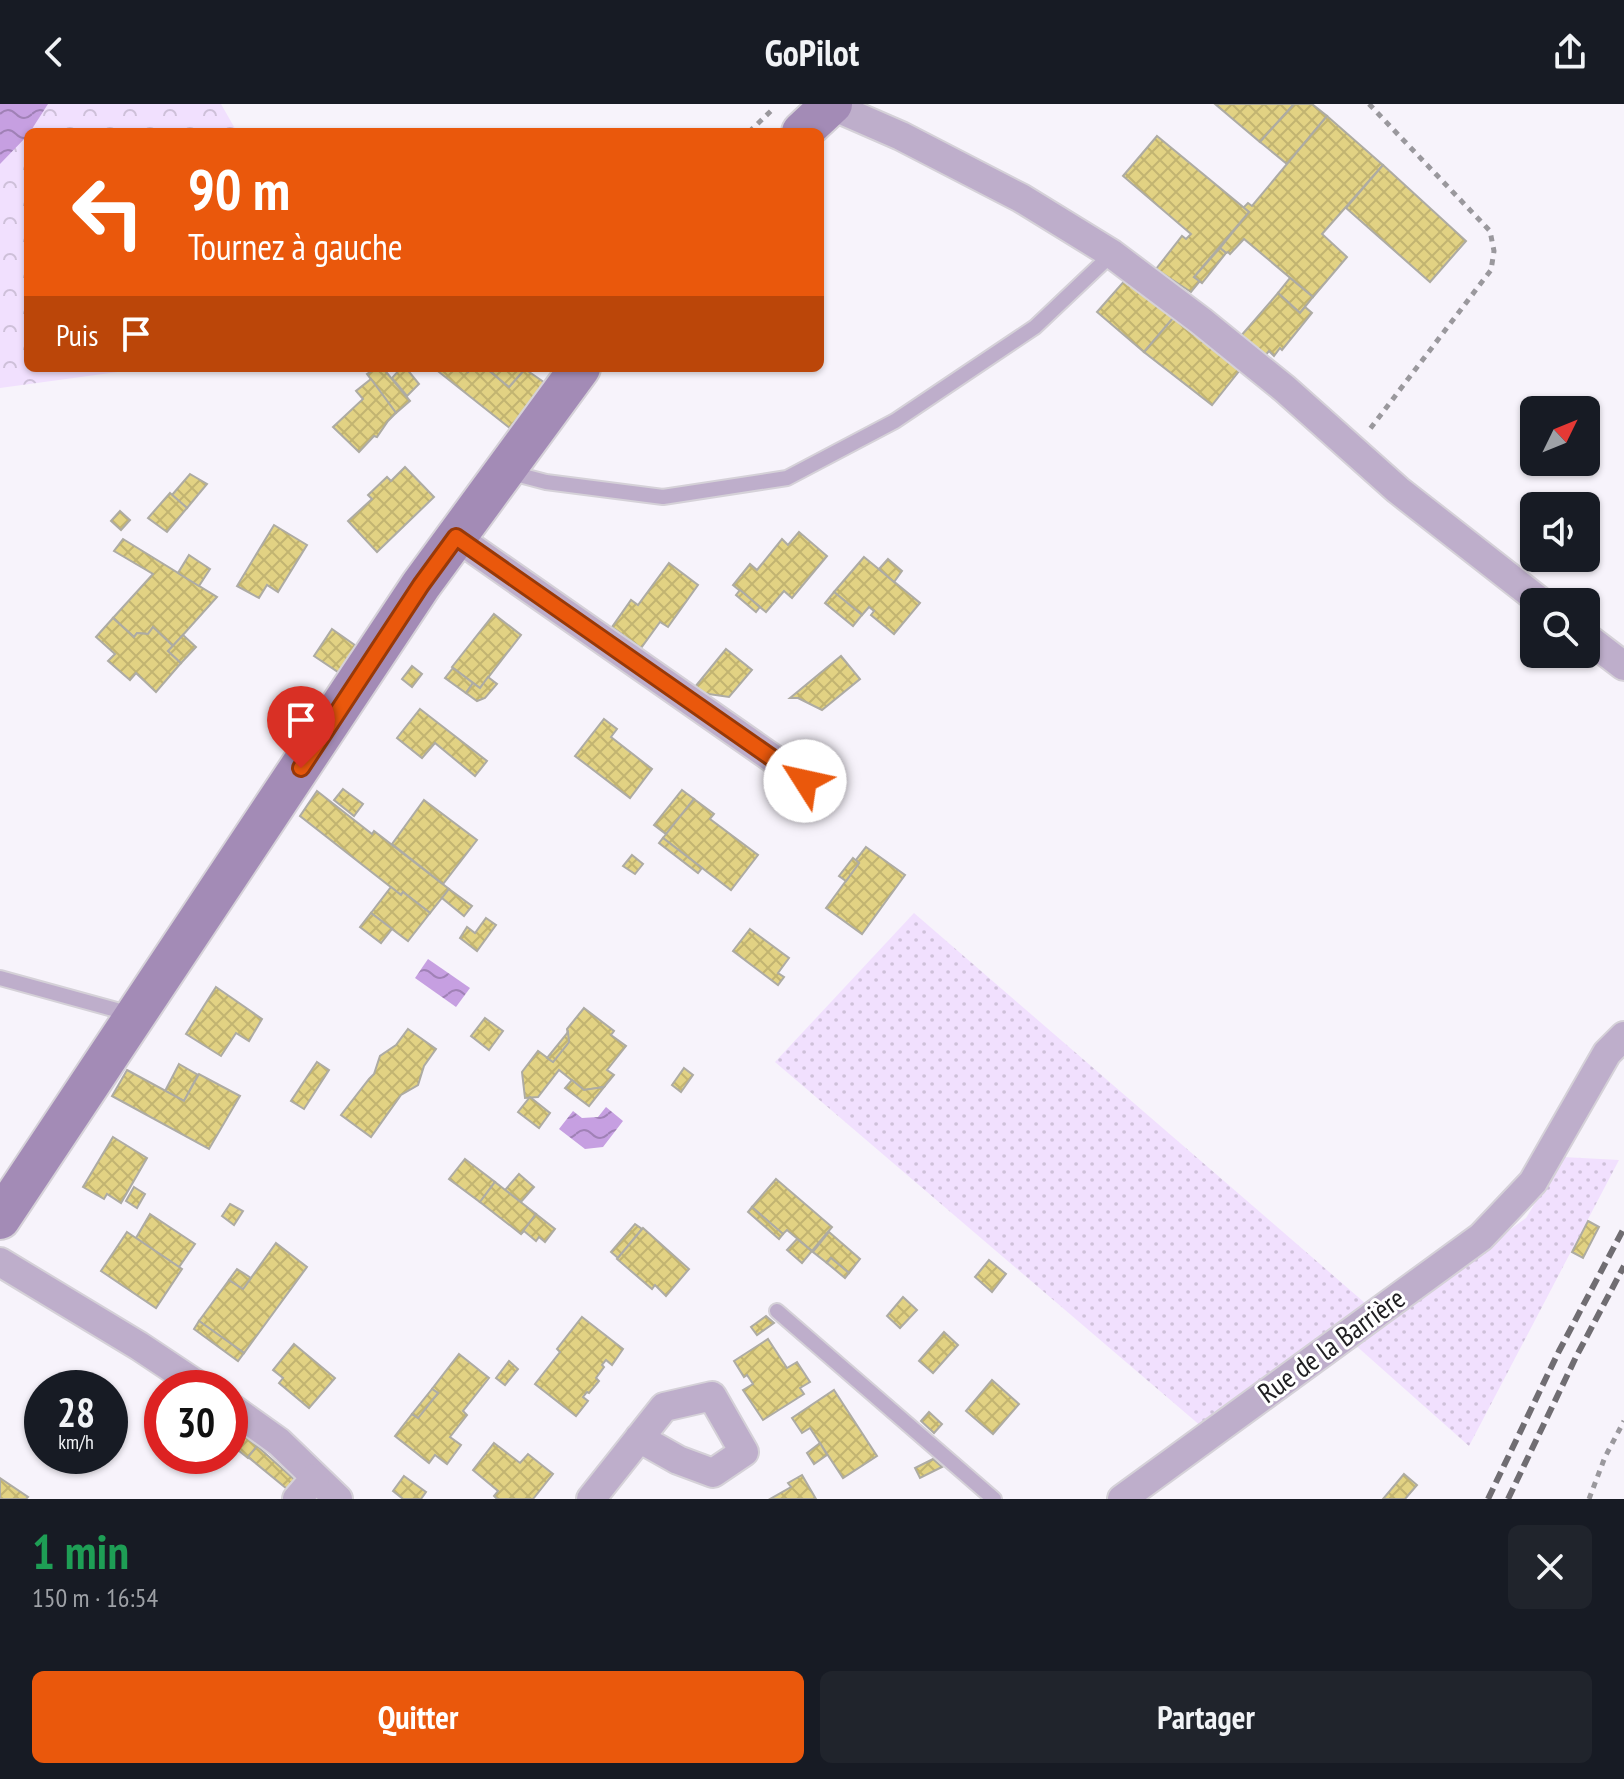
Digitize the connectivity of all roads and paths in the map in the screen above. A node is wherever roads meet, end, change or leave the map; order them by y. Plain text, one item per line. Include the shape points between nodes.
1 (778, 104) edge
2 (832, 104) edge
3 (1369, 104) edge
4 (753, 128) edge
5 (806, 128) edge
6 (1112, 254) junction
7 (577, 372) edge
8 (1353, 450) junction
9 (505, 471) junction
10 (456, 537) junction
11 (1523, 588) edge
12 (1600, 648) edge
13 (1624, 666) edge
14 (805, 781) dead end
15 (0, 978) edge
16 (135, 1016) junction
17 (1624, 1036) edge
18 (0, 1219) edge
19 (0, 1262) edge
20 (777, 1311) dead end
21 (175, 1370) edge
22 (248, 1420) edge
23 (1624, 1421) edge
24 (639, 1438) dead end
25 (315, 1478) junction
26 (297, 1499) edge
27 (338, 1499) edge
28 (591, 1499) edge
29 (994, 1499) edge
30 (1122, 1499) edge
31 (1589, 1499) edge

1 - 4 path
2 - 5 main road
2 - 6 street via 1021,198
3 - 8 path via 1490,231 1494,251 1485,279
6 - 8 street via 1285,389
6 - 9 lane via 1035,327 895,421 787,478 663,497 546,482
7 - 9 main road
8 - 11 street
9 - 10 main road
10 - 14 street
10 - 16 main road
12 - 13 street
15 - 16 lane
16 - 18 main road
17 - 30 street, Rue de la Barrière via 1607,1053 1533,1182 1481,1237
19 - 21 street
20 - 29 lane
22 - 25 street
23 - 31 path
24 - 28 street
25 - 26 street
25 - 27 street

